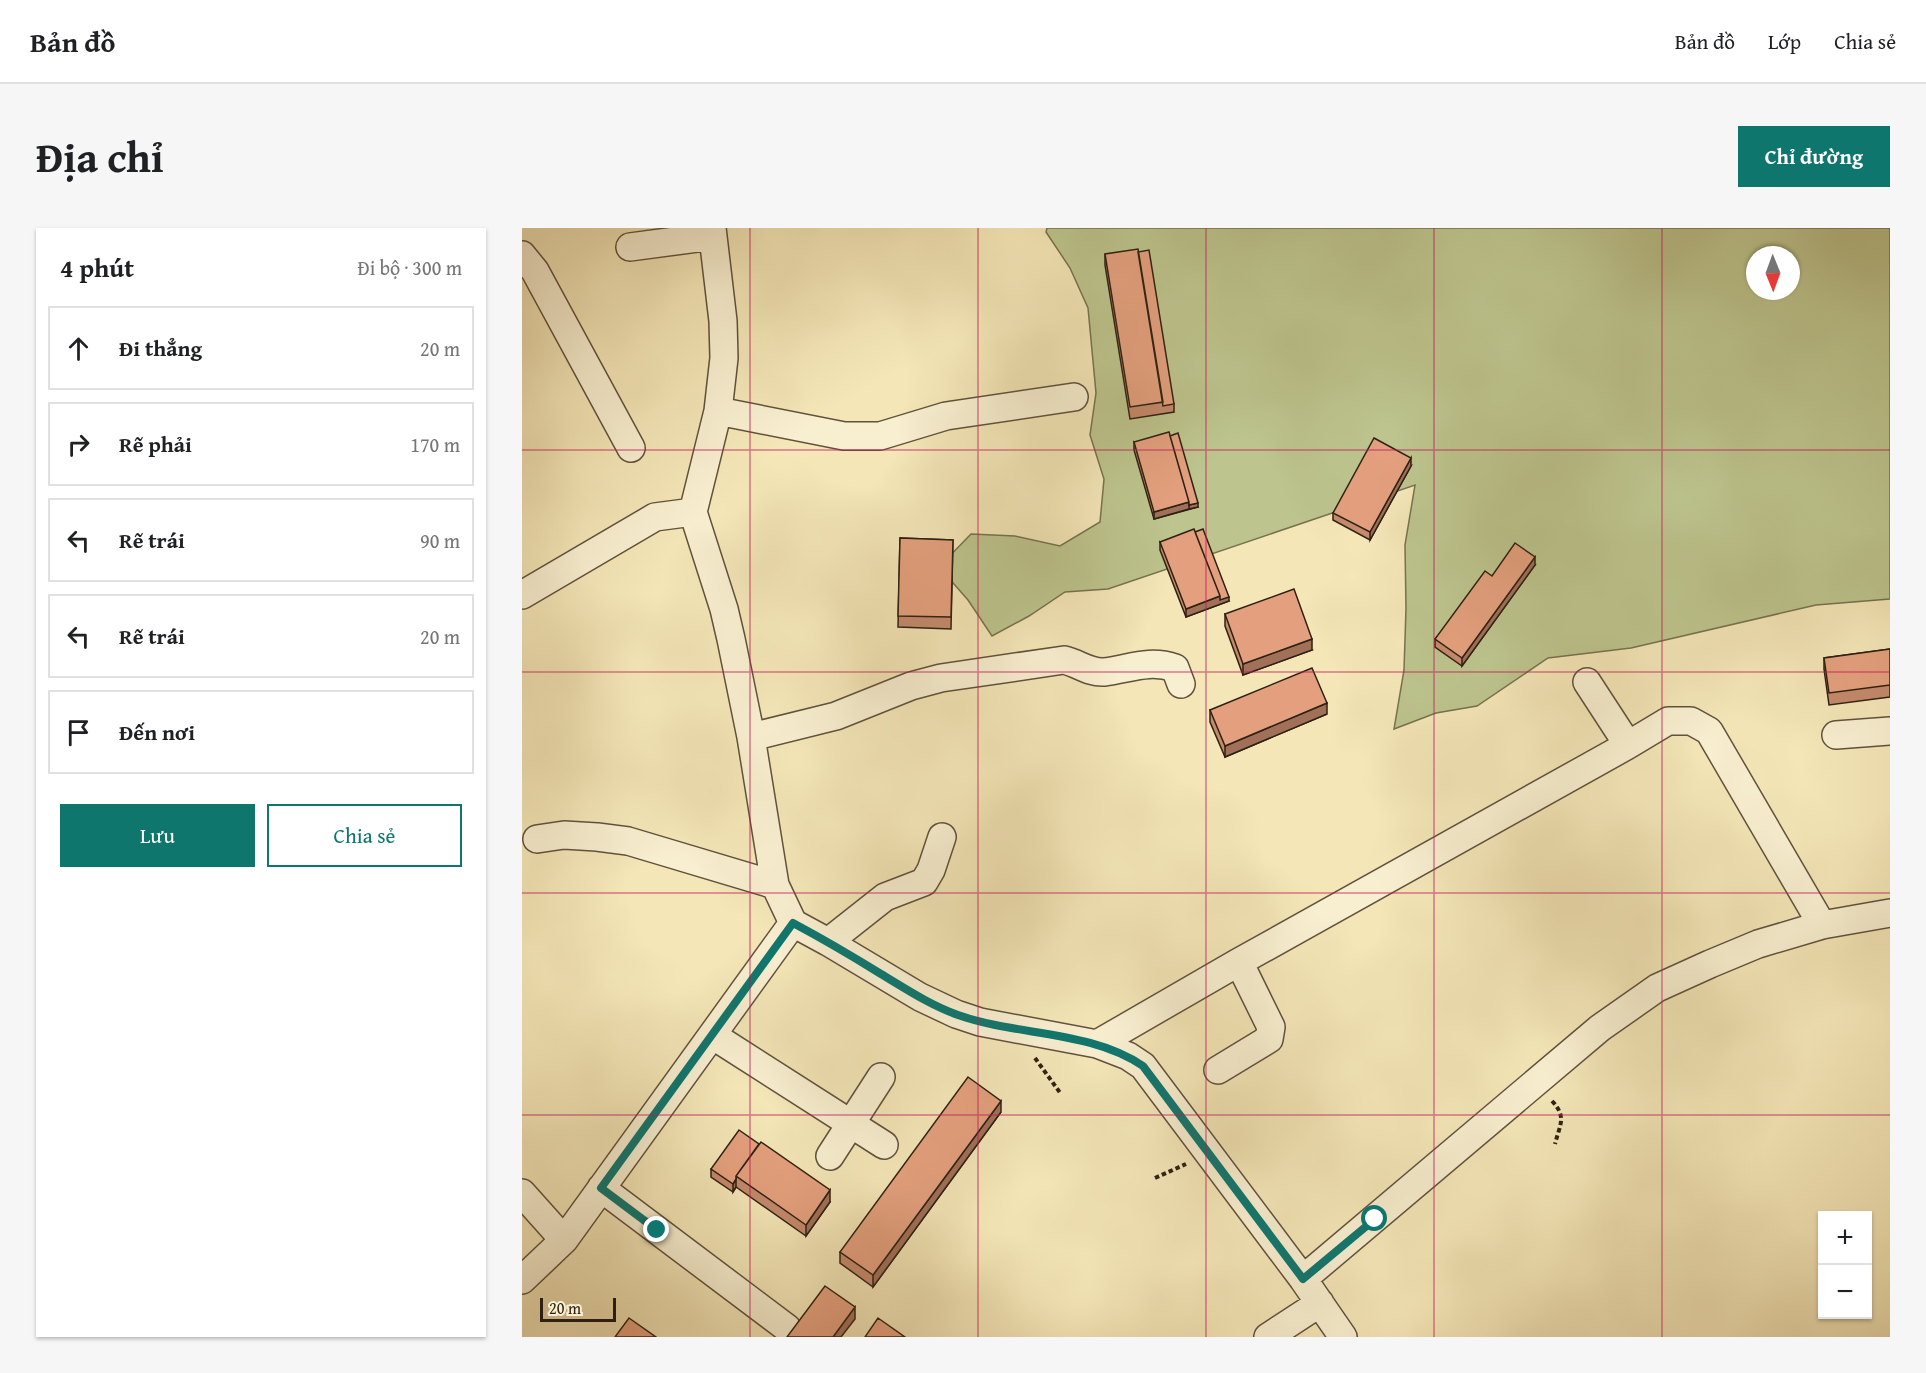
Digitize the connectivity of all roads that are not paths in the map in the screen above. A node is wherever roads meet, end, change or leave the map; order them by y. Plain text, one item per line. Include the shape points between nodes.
1 (712, 232) edge
2 (630, 247) dead end
3 (522, 255) edge
4 (1074, 397) dead end
5 (718, 411) junction
6 (631, 448) dead end
7 (693, 512) junction
8 (522, 595) edge
9 (1587, 682) dead end
10 (1181, 684) dead end
11 (1890, 731) edge
12 (1836, 735) dead end
13 (751, 737) junction
14 (1628, 745) junction
15 (942, 837) dead end
16 (537, 839) dead end
17 (775, 885) junction
18 (1890, 913) edge
19 (793, 923) junction
20 (1822, 925) junction
21 (828, 942) junction
22 (1239, 962) junction
23 (712, 1035) junction
24 (1097, 1044) junction
25 (1218, 1070) dead end
26 (881, 1077) dead end
27 (852, 1124) junction
28 (884, 1145) dead end
29 (830, 1156) dead end
30 (601, 1188) junction
31 (522, 1193) edge
32 (564, 1240) junction
33 (1303, 1279) junction
34 (522, 1280) edge
35 (1320, 1304) junction
36 (787, 1328) dead end
37 (1268, 1337) edge
38 (1343, 1337) edge

1 - 2 street
1 - 5 street via 723,321 724,358
3 - 6 street via 535,271
4 - 5 street via 946,416 880,436 844,436
5 - 7 street
7 - 8 street via 655,517
7 - 13 street via 724,609
9 - 14 street
10 - 13 street via 1175,668 1164,664 1104,672 1064,660 941,678 836,716
11 - 12 street
13 - 17 street
14 - 20 street via 1668,720 1692,721 1709,731
14 - 22 street
15 - 21 street via 924,882 885,897
16 - 17 street via 564,835 628,841
17 - 19 street
18 - 20 street
19 - 21 street
19 - 23 street
20 - 33 street via 1758,944 1657,988 1599,1028
21 - 24 street via 956,1014
22 - 24 street
22 - 25 street via 1270,1027 1269,1039
23 - 27 street
23 - 30 street
24 - 33 street via 1143,1066
26 - 27 street
27 - 28 street
27 - 29 street
30 - 32 street
30 - 36 street
31 - 32 street
32 - 34 street
33 - 35 street
35 - 37 street
35 - 38 street

